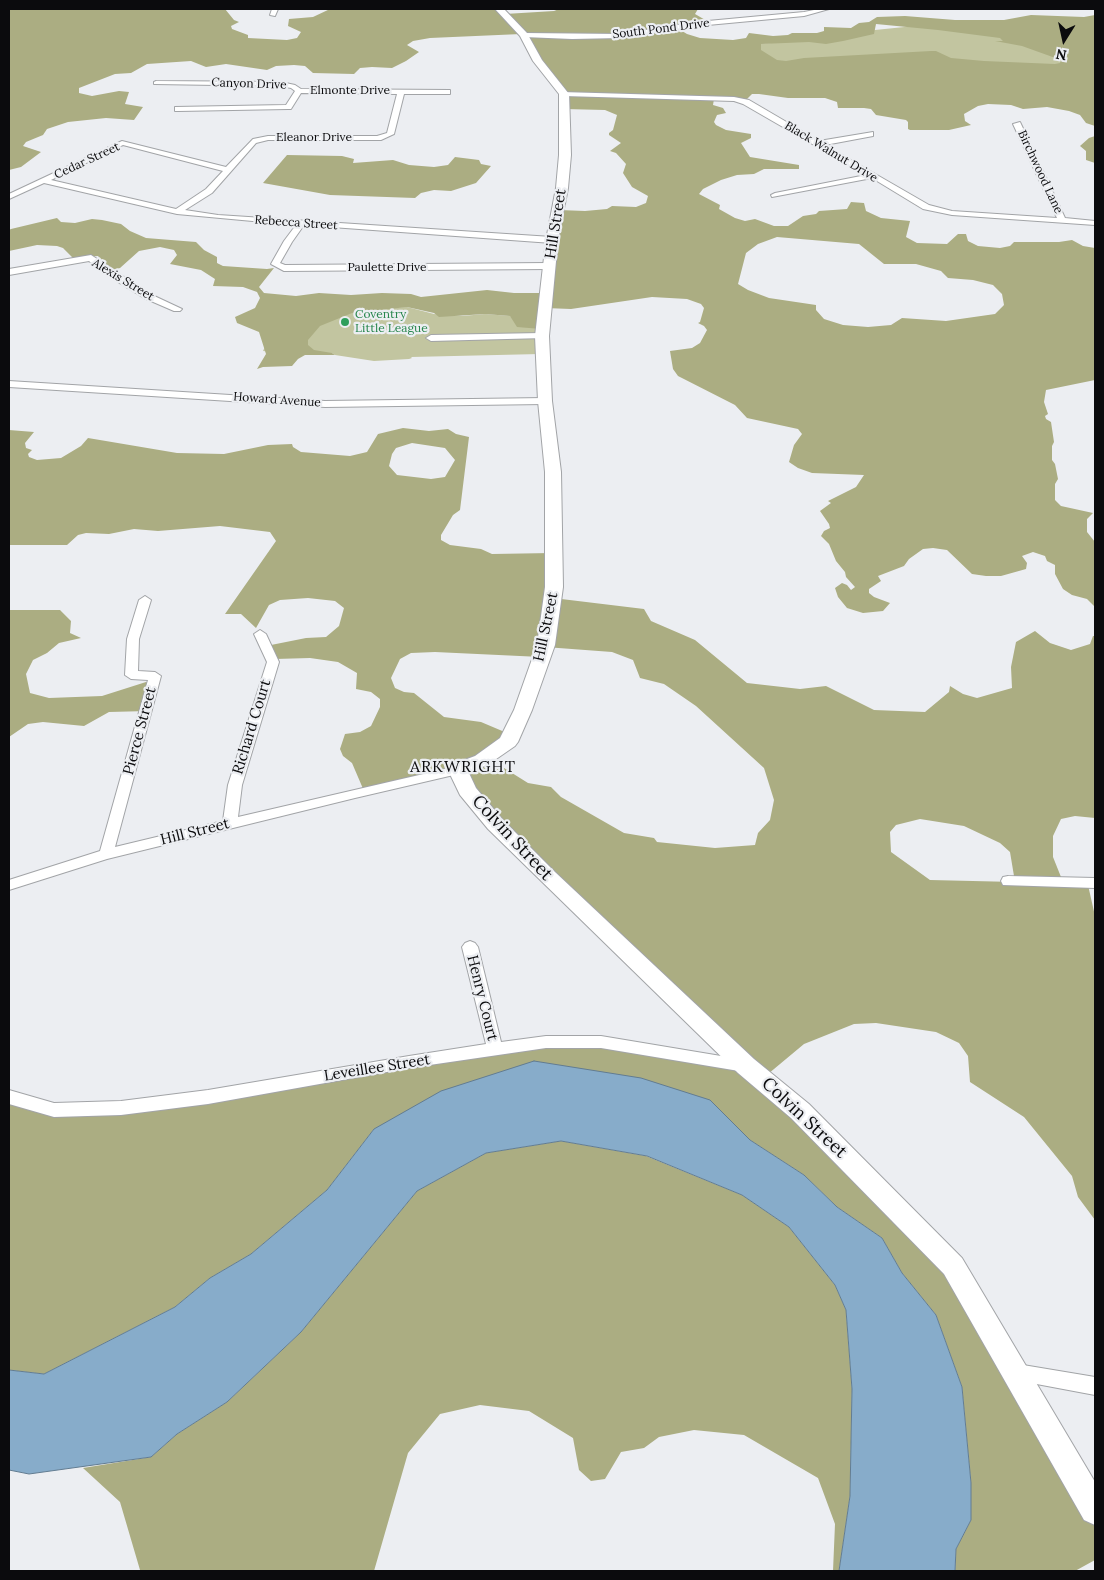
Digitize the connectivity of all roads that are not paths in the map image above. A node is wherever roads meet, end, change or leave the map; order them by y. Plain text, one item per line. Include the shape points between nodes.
1 (499, 9) edge
2 (764, 9) edge
3 (826, 9) edge
4 (768, 17) junction
5 (524, 35) junction
6 (156, 83) dead end
7 (300, 91) junction
8 (401, 91) junction
9 (447, 92) dead end
10 (564, 94) junction
11 (178, 109) dead end
12 (1017, 124) dead end
13 (870, 134) dead end
14 (816, 144) junction
15 (226, 169) junction
16 (871, 176) junction
17 (44, 181) junction
18 (775, 195) dead end
19 (9, 197) edge
20 (177, 212) junction
21 (1062, 220) junction
22 (302, 223) junction
23 (1095, 223) edge
24 (552, 240) junction
25 (549, 266) junction
26 (9, 272) edge
27 (177, 309) dead end
28 (542, 336) junction
29 (431, 338) dead end
30 (9, 384) edge
31 (545, 401) junction
32 (145, 600) dead end
33 (260, 634) dead end
34 (458, 770) junction
35 (230, 823) junction
36 (106, 854) junction
37 (1008, 881) dead end
38 (1095, 883) edge
39 (9, 885) edge
40 (470, 947) dead end
41 (495, 1049) junction
42 (746, 1066) junction
43 (9, 1097) edge
44 (1017, 1374) junction
45 (1095, 1386) edge
46 (1095, 1510) edge

1 - 5 street
2 - 4 street
3 - 4 street, South Pond Drive
4 - 5 street, South Pond Drive via 620,36
5 - 10 street via 538,61
6 - 7 street, Canyon Drive via 281,84
7 - 8 street, Elmonte Drive
7 - 11 street, Canyon Drive via 288,107
8 - 9 street
8 - 15 street, Eleanor Drive via 392,130 385,136 259,139 248,145
10 - 14 street, Black Walnut Drive via 734,99 763,111
10 - 24 street, Hill Street via 563,171
12 - 21 street, Birchwood Lane
13 - 14 street
14 - 16 street, Black Walnut Drive
15 - 17 street, Cedar Street via 122,144
15 - 20 street, Eleanor Drive via 208,191
16 - 18 street
16 - 21 street, Black Walnut Drive via 917,203 938,211
17 - 19 street, Cedar Street
17 - 20 street, Rebecca Street
20 - 22 street, Rebecca Street
21 - 23 street, Black Walnut Drive
22 - 24 street, Rebecca Street
22 - 25 street, Paulette Drive via 275,264 284,268
24 - 25 street, Hill Street
25 - 28 street, Hill Street
26 - 27 street, Alexis Street via 91,258 147,296
28 - 29 street
28 - 31 street, Hill Street
30 - 31 street, Howard Avenue via 325,404
31 - 34 street, Hill Street via 555,530 554,587 546,645 508,742 482,760
32 - 36 street, Pierce Street via 133,639 131,675 155,676
33 - 35 street, Richard Court via 273,662 235,785
34 - 35 street, Hill Street
34 - 42 street, Colvin Street via 467,790 495,824
35 - 36 street, Hill Street
36 - 39 street, Hill Street
37 - 38 street
40 - 41 street, Henry Court
41 - 42 street, Leveillee Street via 546,1042 601,1042
41 - 43 street, Leveillee Street via 120,1108 54,1110
42 - 44 street, Colvin Street via 800,1111 953,1266
44 - 45 street
44 - 46 street, Colvin Street

